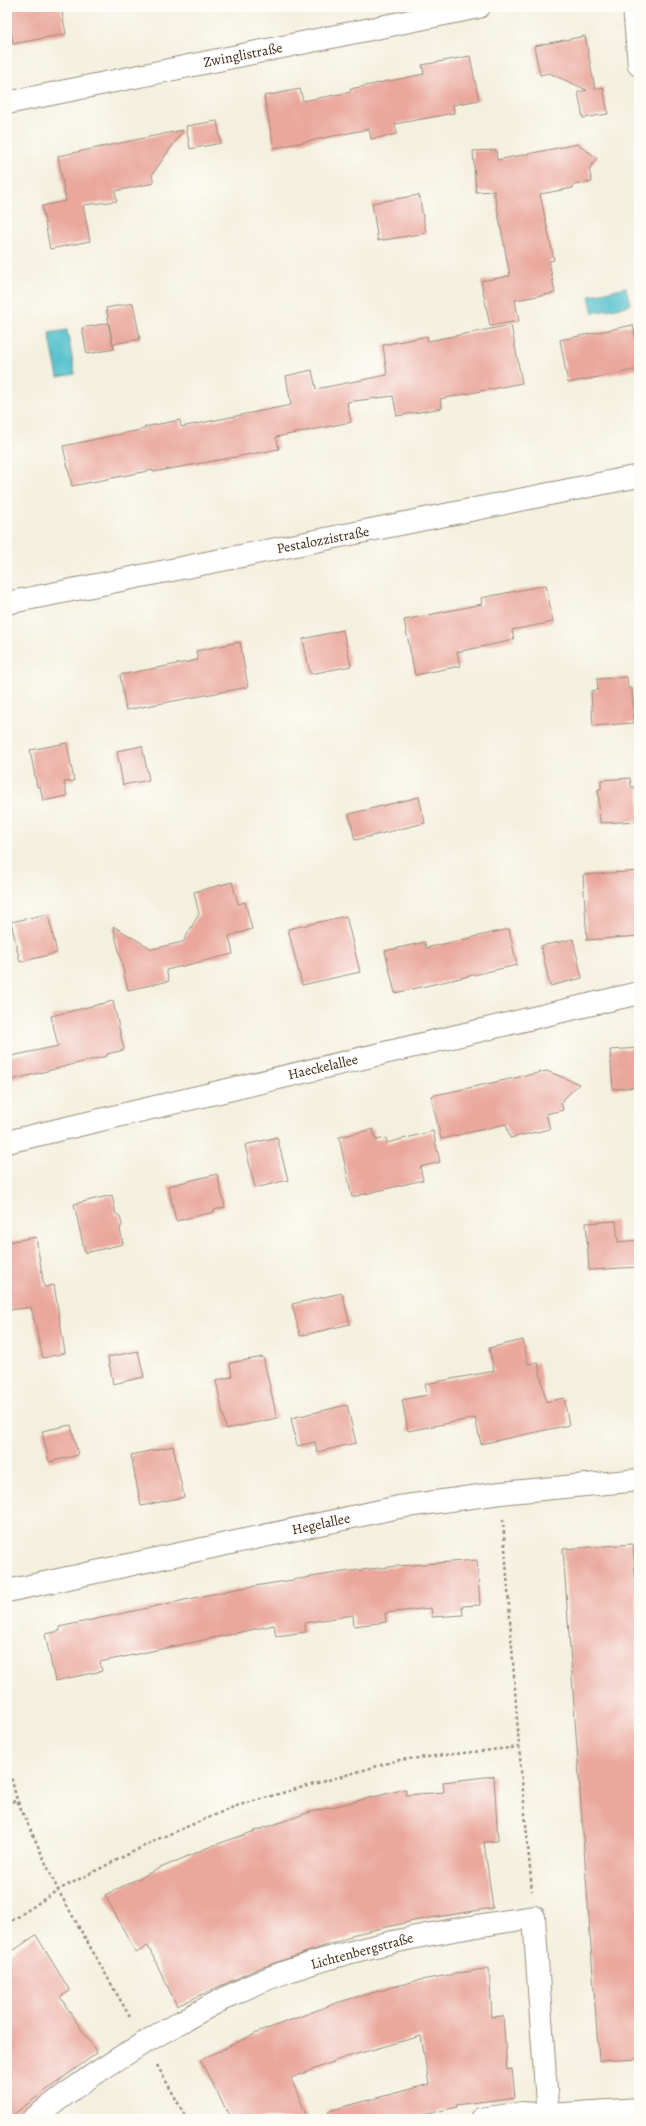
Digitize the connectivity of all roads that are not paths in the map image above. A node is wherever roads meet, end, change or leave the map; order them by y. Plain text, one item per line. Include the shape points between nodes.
1 (479, 7) edge
2 (634, 7) edge
3 (639, 65) edge
4 (7, 103) edge
5 (639, 476) edge
6 (7, 603) edge
7 (639, 993) edge
8 (7, 1142) edge
9 (639, 1480) edge
10 (7, 1590) edge
11 (639, 2109) edge
12 (548, 2117) edge
13 (33, 2119) edge
14 (481, 2119) edge

1 - 4 street, Zwinglistraße
2 - 3 street
5 - 6 street, Pestalozzistraße
7 - 8 street, Haeckelallee
9 - 10 street, Hegelallee via 501,1493 398,1507
11 - 12 street
12 - 13 street, Lichtenbergstraße via 534,1917 448,1930 370,1947 283,1973 214,2004 144,2043 71,2089
12 - 14 street via 522,2113

